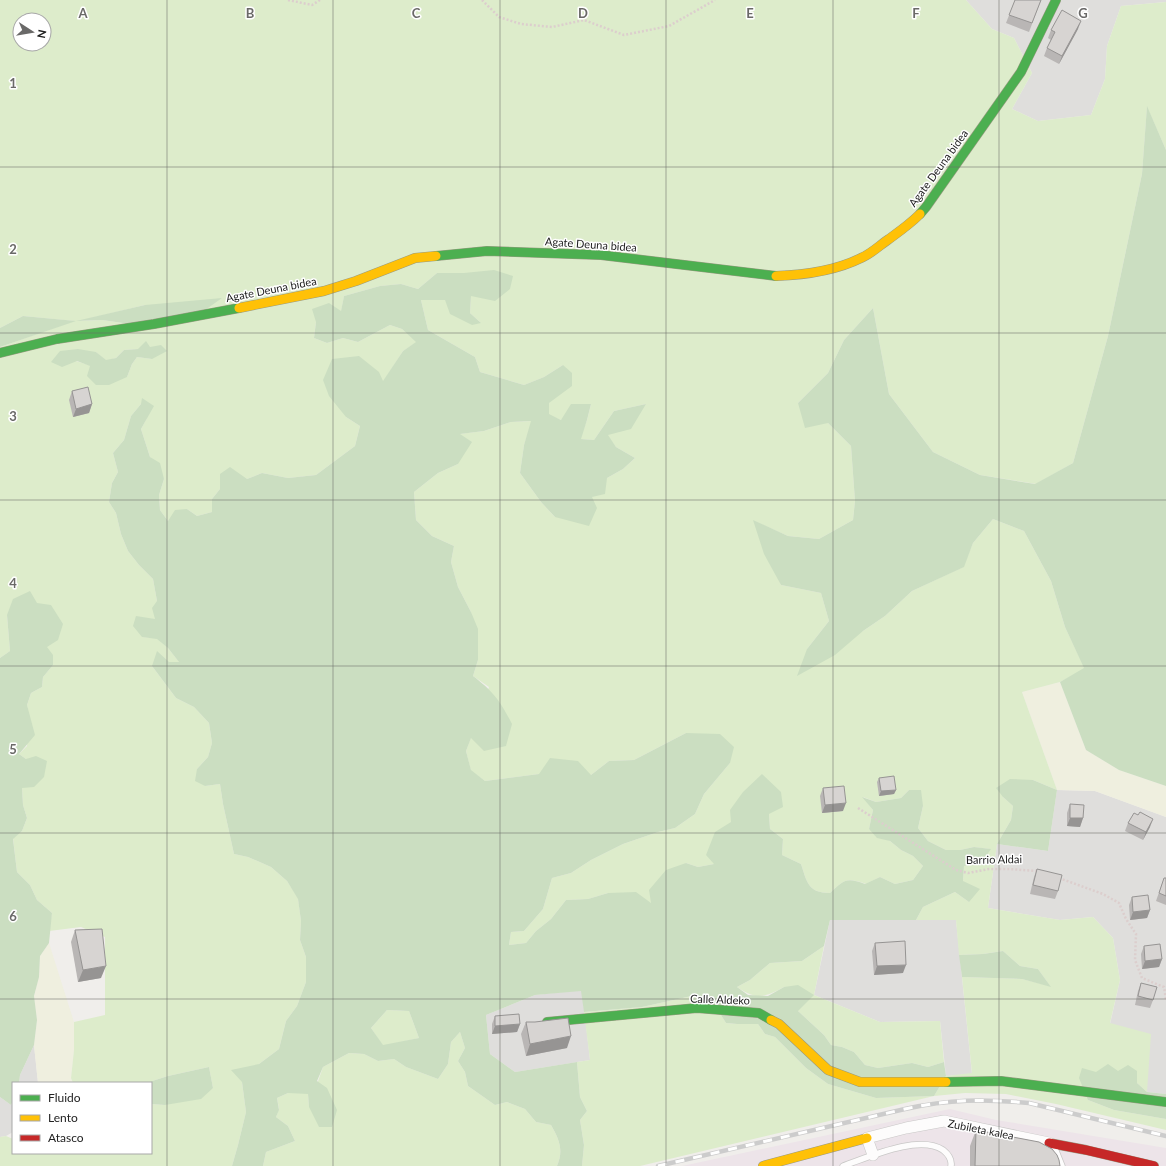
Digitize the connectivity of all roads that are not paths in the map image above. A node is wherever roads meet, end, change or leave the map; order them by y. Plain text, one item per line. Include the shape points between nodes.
1 (1056, 0) edge
2 (0, 353) edge
3 (536, 1024) edge
4 (1166, 1102) edge
5 (867, 1138) junction
6 (1049, 1143) junction
7 (873, 1155) junction
8 (762, 1166) edge
9 (843, 1166) edge
10 (951, 1166) edge
11 (1062, 1166) edge
12 (1154, 1166) edge

1 - 2 street, Agate Deuna bidea via 1021,72 926,207 911,223 862,258 846,264 802,274 777,276 600,255 487,251 415,258 324,291 154,324 56,339
3 - 4 street, Calle Aldeko via 697,1008 759,1012 779,1024 828,1070 860,1082 1001,1081
5 - 6 street, Zubileta kalea via 944,1121
5 - 7 street
5 - 8 street, Zubileta kalea
6 - 11 lane via 1056,1151
6 - 12 street, Zubileta kalea
7 - 9 lane
7 - 10 lane via 922,1144 937,1146 947,1153 952,1162

